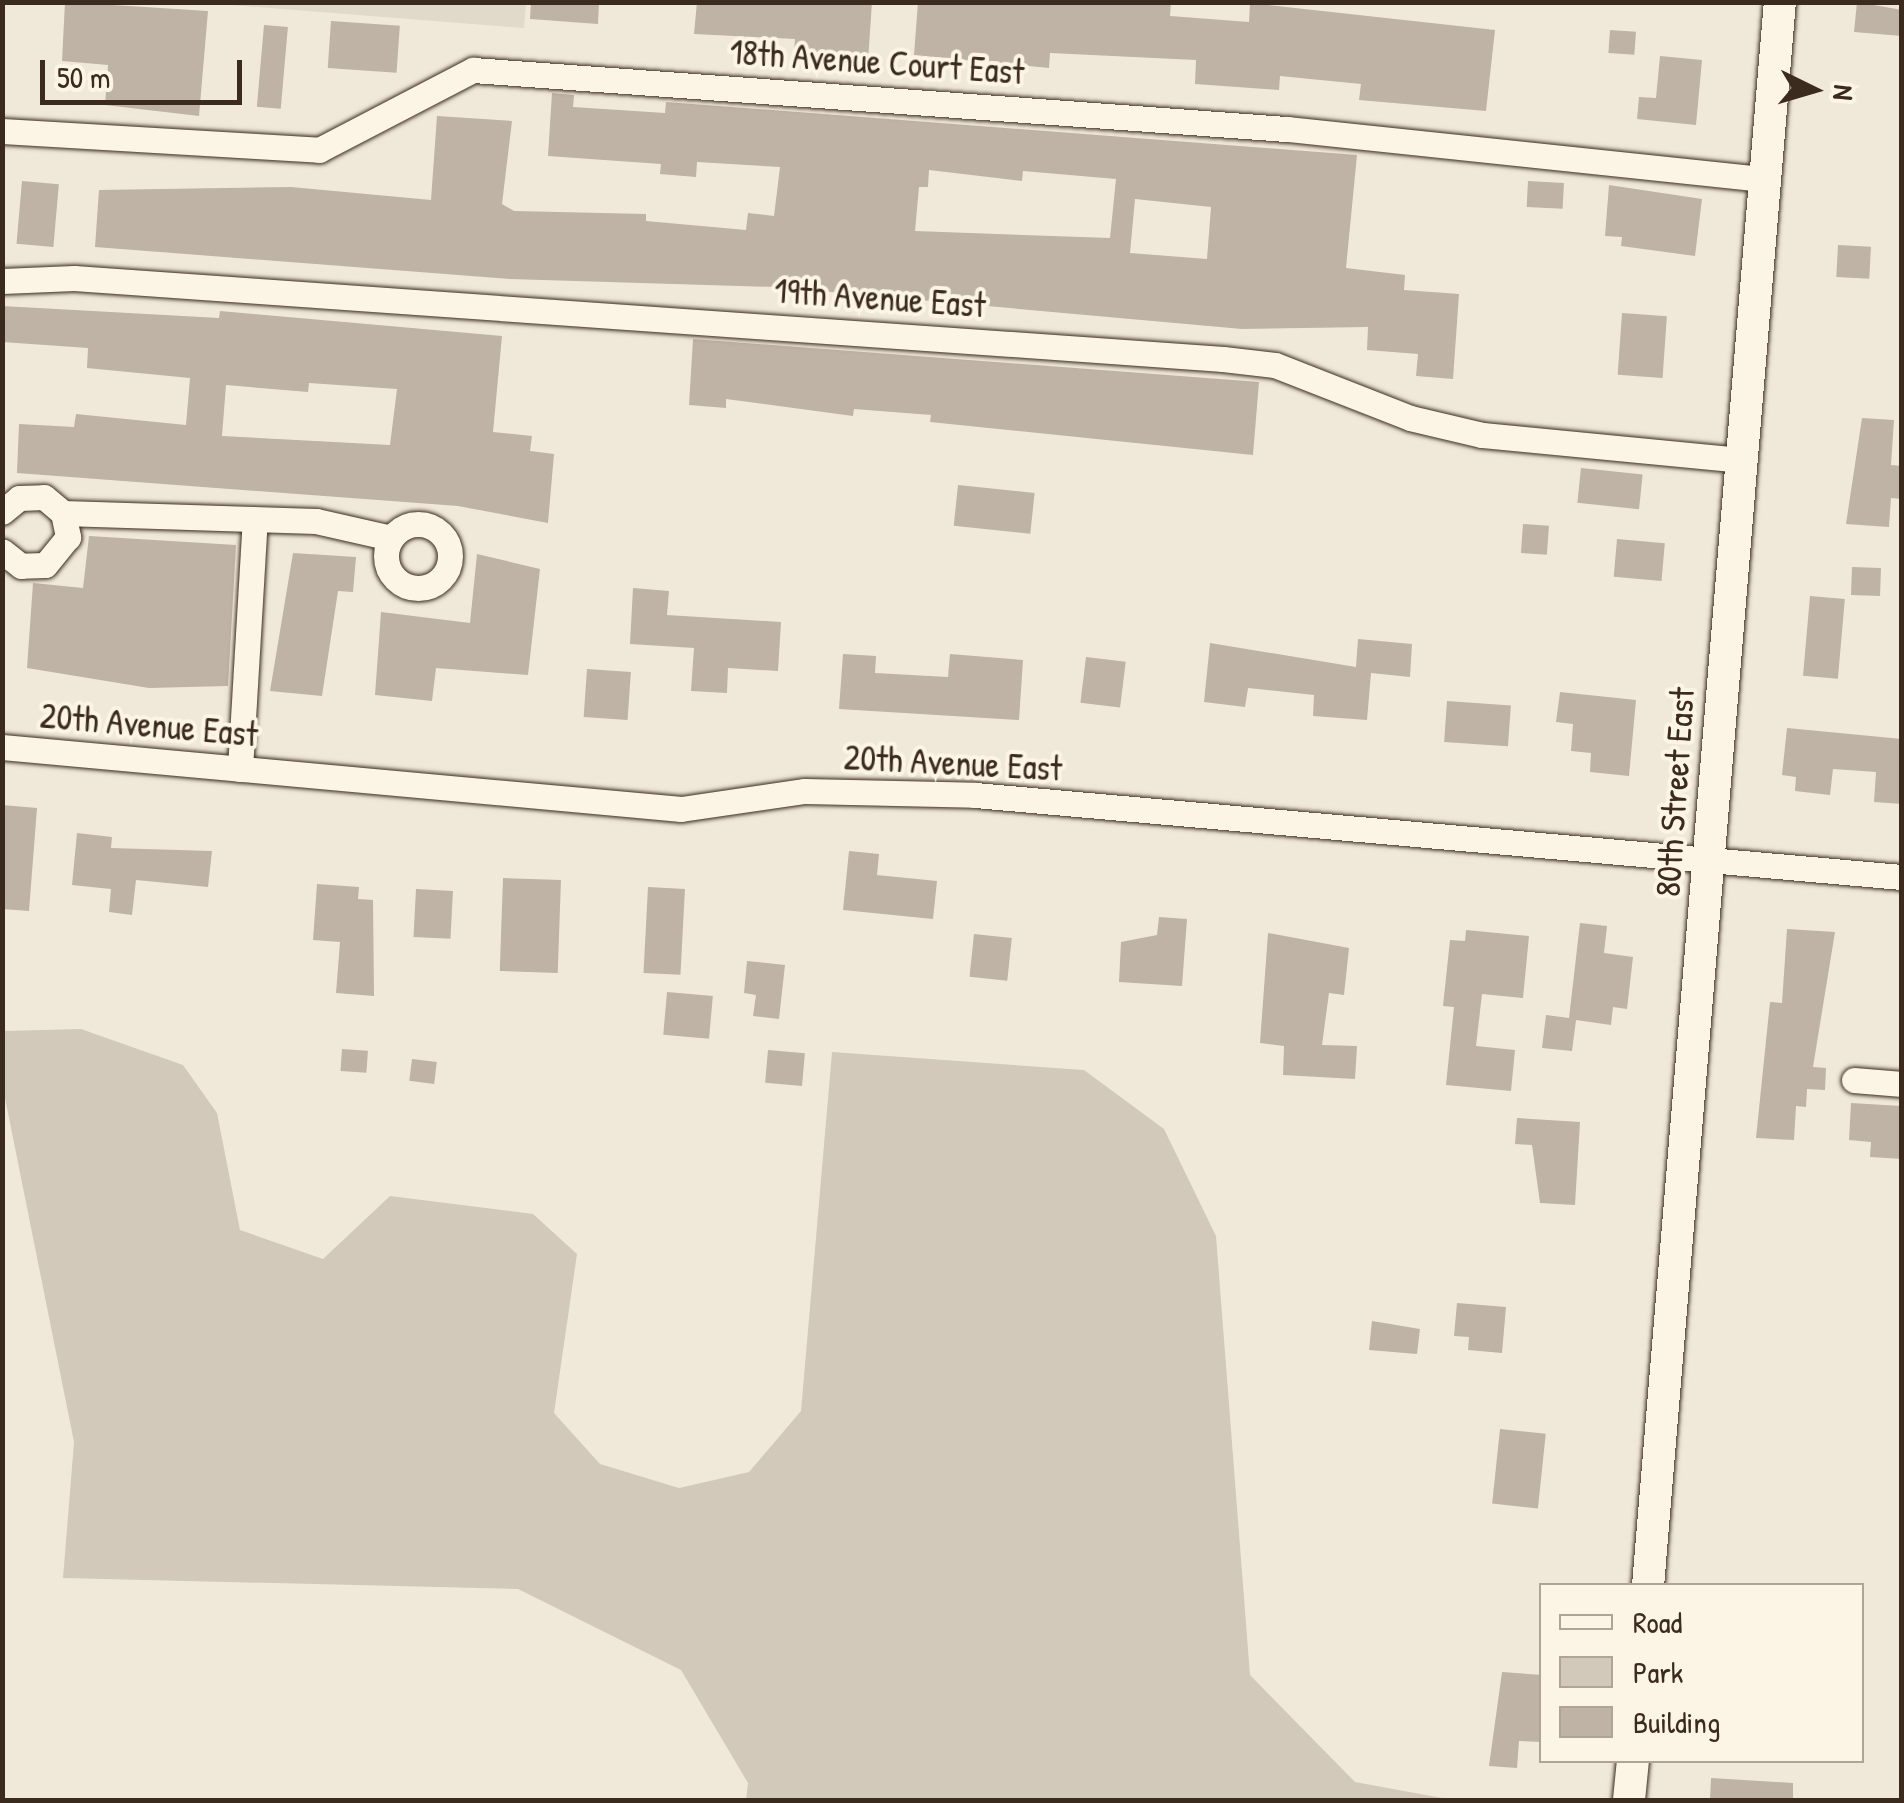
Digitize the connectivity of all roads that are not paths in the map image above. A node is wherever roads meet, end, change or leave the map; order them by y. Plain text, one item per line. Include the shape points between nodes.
1 (1780, 2) edge
2 (2, 132) edge
3 (1765, 179) junction
4 (2, 281) edge
5 (1741, 460) junction
6 (2, 512) edge
7 (63, 513) junction
8 (254, 519) junction
9 (391, 538) dead end
10 (2, 551) edge
11 (2, 747) edge
12 (240, 769) junction
13 (1712, 863) junction
14 (1902, 878) edge
15 (1854, 1080) dead end
16 (1902, 1084) edge
17 (1648, 1583) edge
18 (1633, 1763) edge
19 (1630, 1800) edge

1 - 3 street, 80th Street East
2 - 3 street, 18th Avenue Court East via 319,150 473,70 1287,128
3 - 5 street, 80th Street East
4 - 5 street, 19th Avenue East via 74,278 1223,359 1275,365 1410,418 1482,435
5 - 13 street, 80th Street East
6 - 7 street via 32,496
7 - 8 street
7 - 10 street via 68,537 56,559 21,566
8 - 9 street via 367,528
8 - 12 street
11 - 12 street, 20th Avenue East
12 - 13 street, 20th Avenue East via 681,809 805,791 975,795
13 - 14 street, 20th Avenue East
13 - 17 street, 80th Street East
15 - 16 street
18 - 19 street

